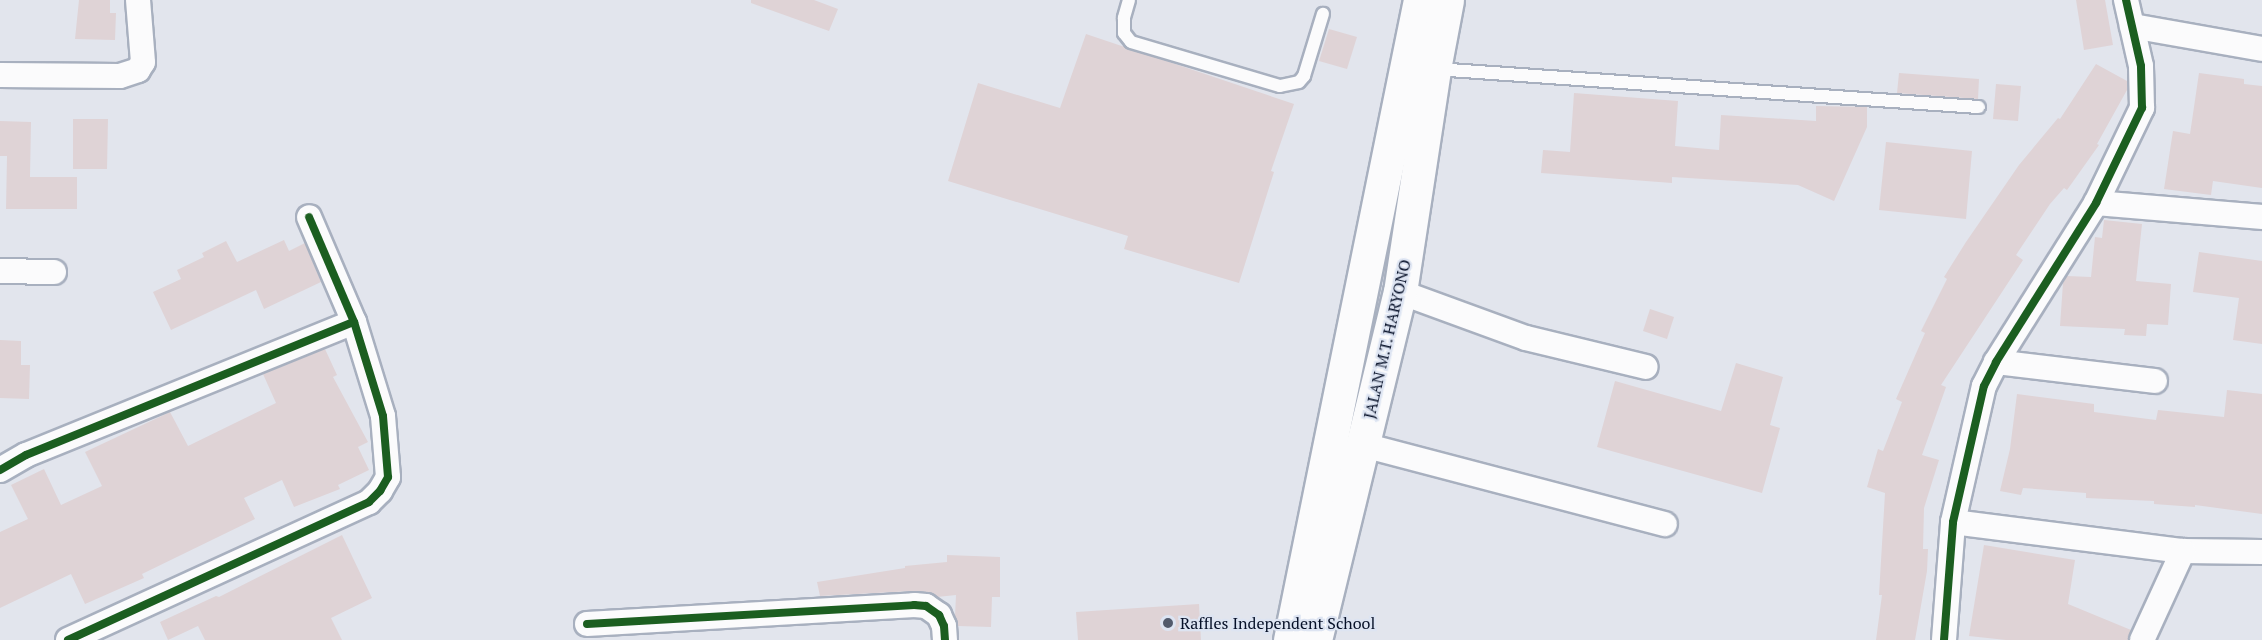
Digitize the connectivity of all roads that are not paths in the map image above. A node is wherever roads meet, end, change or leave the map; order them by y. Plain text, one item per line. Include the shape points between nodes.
1 (138, 0) edge
2 (1129, 0) edge
3 (1420, 0) edge
4 (1448, 0) edge
5 (2126, 0) edge
6 (1323, 14) dead end
7 (2132, 26) junction
8 (2262, 49) edge
9 (1434, 69) junction
10 (0, 75) edge
11 (1979, 107) dead end
12 (2096, 203) junction
13 (309, 217) dead end
14 (2262, 217) edge
15 (0, 271) edge
16 (54, 272) dead end
17 (1400, 292) junction
18 (354, 322) junction
19 (1996, 362) junction
20 (1646, 367) dead end
21 (2155, 381) dead end
22 (1363, 445) junction
23 (26, 455) junction
24 (0, 457) edge
25 (0, 470) edge
26 (1953, 522) junction
27 (1665, 524) dead end
28 (2182, 551) junction
29 (2262, 552) edge
30 (587, 624) dead end
31 (68, 640) edge
32 (945, 640) edge
33 (1290, 640) edge
34 (1315, 640) edge
35 (1944, 640) edge
36 (2142, 640) edge

1 - 10 street via 143,62 138,70 120,76
2 - 6 lane via 1124,33 1131,42 1280,86 1299,82 1305,76
3 - 33 main road, JALAN M.T. HARYONO
4 - 9 main road, JALAN M.T. HARYONO
5 - 7 street
7 - 8 street
7 - 12 street via 2143,77 2142,108
9 - 11 lane
9 - 17 main road, JALAN M.T. HARYONO
12 - 14 street
12 - 19 street
13 - 18 street
15 - 16 street
17 - 20 street via 1526,338
17 - 22 main road, JALAN M.T. HARYONO
18 - 23 street
18 - 31 street via 383,416 387,477 380,491 369,502
19 - 21 street
19 - 26 street via 1984,386
22 - 27 street
22 - 34 main road, JALAN M.T. HARYONO
23 - 24 street
23 - 25 street
26 - 28 street
26 - 35 street
28 - 29 street
28 - 36 street
30 - 32 street via 914,605 926,606 939,615

